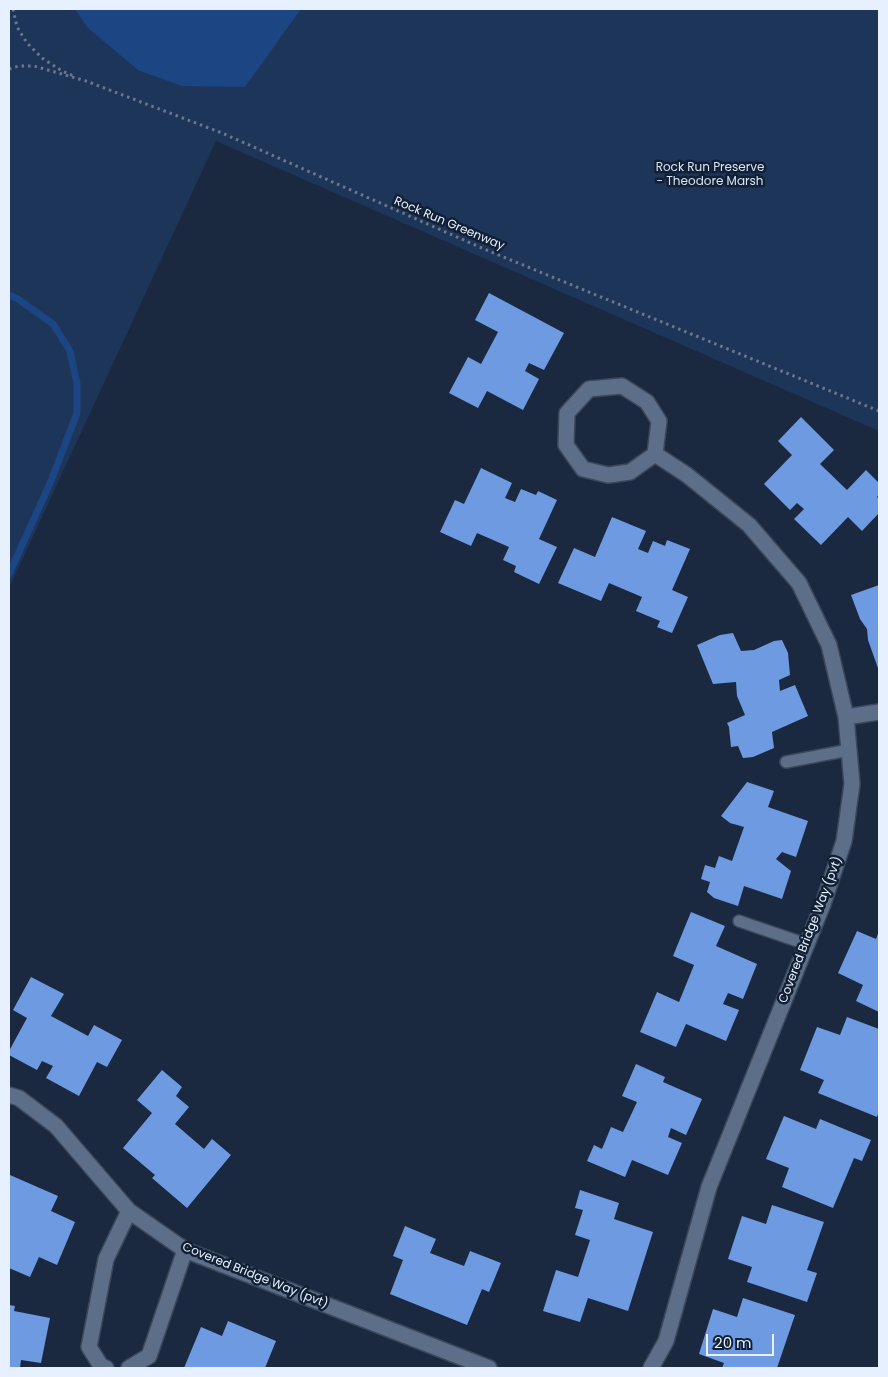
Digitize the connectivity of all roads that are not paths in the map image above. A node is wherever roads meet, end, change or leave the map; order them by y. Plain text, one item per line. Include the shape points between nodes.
1 (655, 454) junction
2 (879, 712) edge
3 (846, 717) junction
4 (849, 750) junction
5 (786, 762) dead end
6 (740, 921) dead end
7 (806, 944) junction
8 (9, 1095) edge
9 (129, 1211) junction
10 (185, 1250) junction
11 (106, 1368) edge
12 (129, 1368) edge
13 (489, 1368) edge
14 (652, 1368) edge

1 - 1 street via 659,421 646,402 622,386 589,389 567,413 566,445 584,469 608,475 630,472
1 - 3 street, Covered Bridge Way (pvt) via 687,475 749,525 799,583 829,645
2 - 3 street
3 - 4 street, Covered Bridge Way (pvt)
4 - 5 lane
4 - 7 street, Covered Bridge Way (pvt) via 852,784 844,841
6 - 7 lane
7 - 14 street, Covered Bridge Way (pvt) via 709,1187 666,1341
8 - 9 street, Covered Bridge Way (pvt) via 19,1098 56,1126
9 - 10 street, Covered Bridge Way (pvt)
9 - 11 street via 106,1259 89,1347 101,1366
10 - 12 street via 149,1356
10 - 13 street, Covered Bridge Way (pvt)

